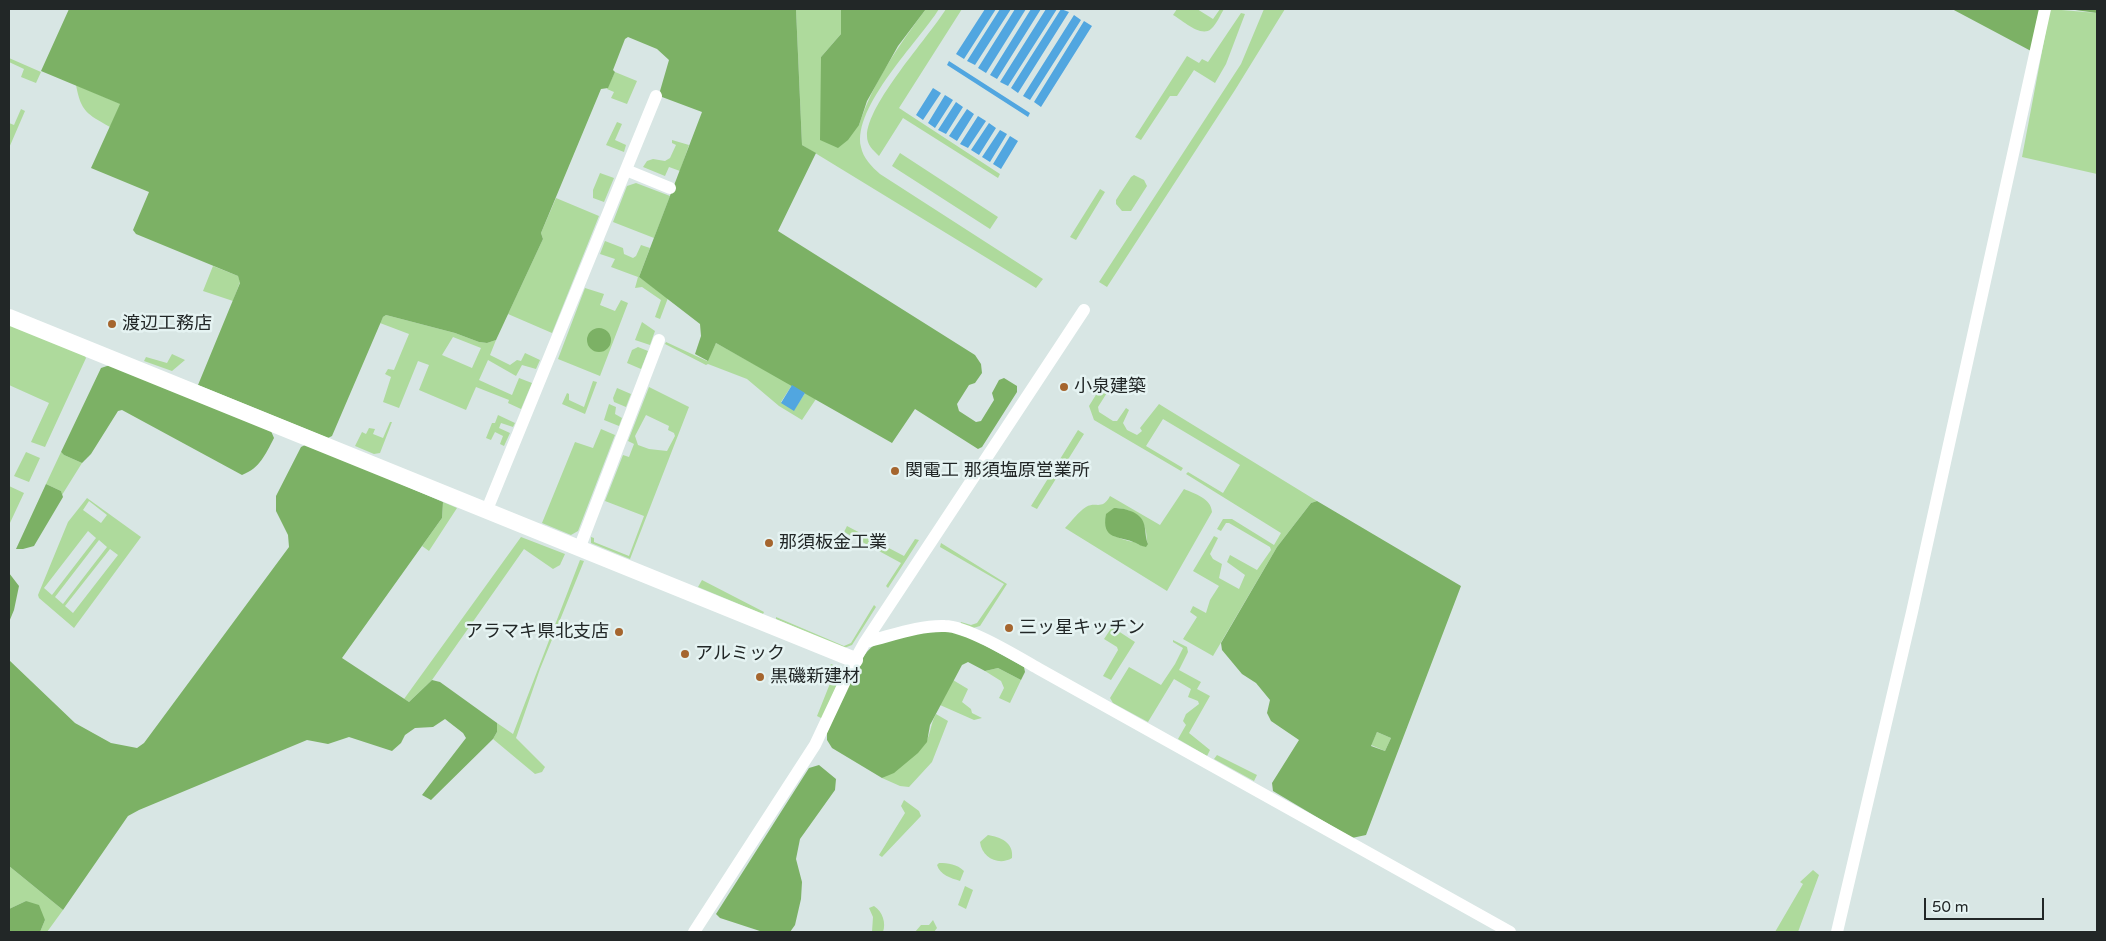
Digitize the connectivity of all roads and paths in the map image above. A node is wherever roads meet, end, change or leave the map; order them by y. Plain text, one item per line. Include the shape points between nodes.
1 (2045, 9) edge
2 (656, 96) dead end
3 (626, 170) junction
4 (670, 188) dead end
5 (1084, 310) dead end
6 (9, 317) edge
7 (659, 340) dead end
8 (486, 512) junction
9 (578, 549) junction
10 (865, 642) junction
11 (855, 660) junction
12 (694, 932) edge
13 (1510, 932) edge
14 (1837, 932) edge

1 - 14 street via 1912,612
2 - 3 street
3 - 4 street
3 - 8 street
5 - 10 street
6 - 8 street
7 - 9 street
8 - 9 street
9 - 11 street
10 - 11 street
10 - 13 street via 946,625 966,631
11 - 12 street via 815,745

